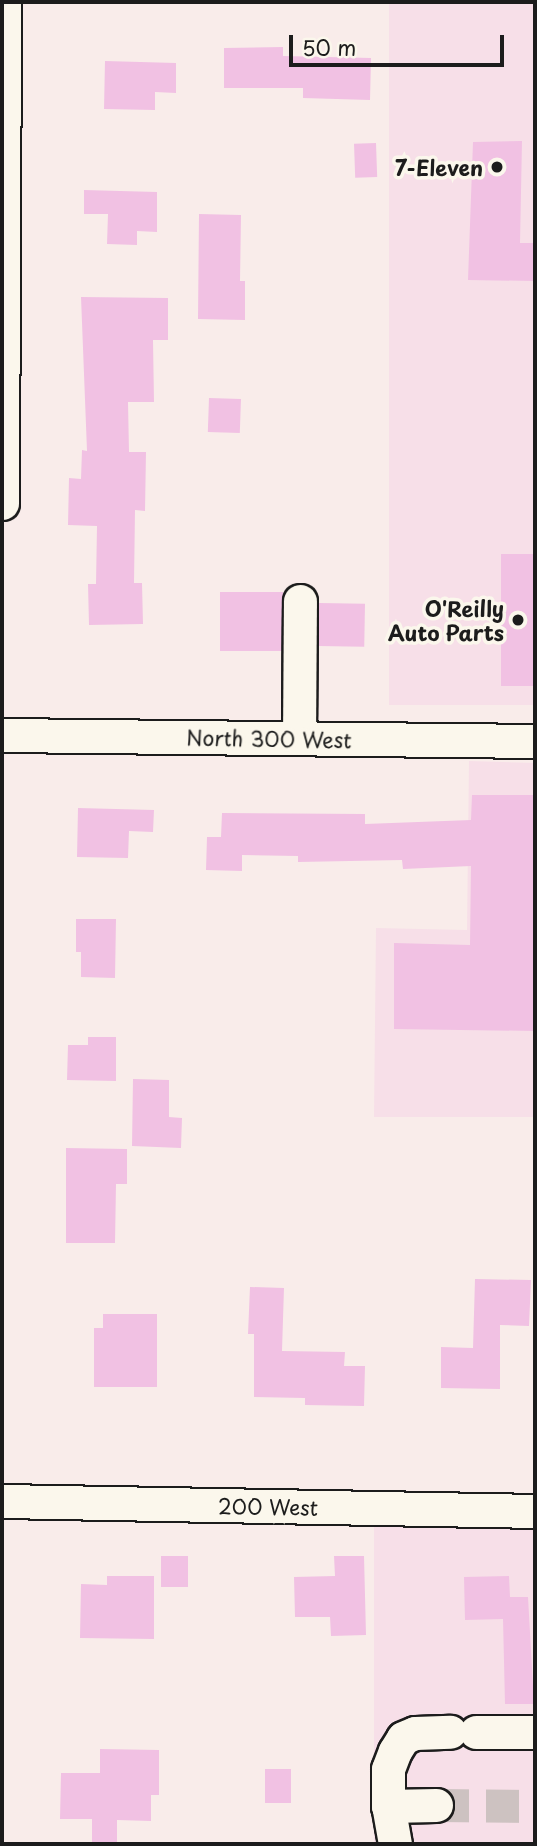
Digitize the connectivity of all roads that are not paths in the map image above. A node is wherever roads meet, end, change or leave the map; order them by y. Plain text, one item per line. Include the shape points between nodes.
1 (4, 2) edge
2 (2, 503) edge
3 (300, 601) dead end
4 (2, 735) edge
5 (299, 738) junction
6 (535, 741) edge
7 (2, 1501) edge
8 (535, 1511) edge
9 (535, 1732) edge
10 (436, 1805) tunnel mouth
11 (388, 1806) junction
12 (395, 1844) edge

1 - 2 street
3 - 5 street
4 - 5 street, North 300 West
5 - 6 street, North 300 West
7 - 8 street, 200 West
9 - 11 street via 415,1733 403,1738 388,1769
10 - 11 street
11 - 12 street

